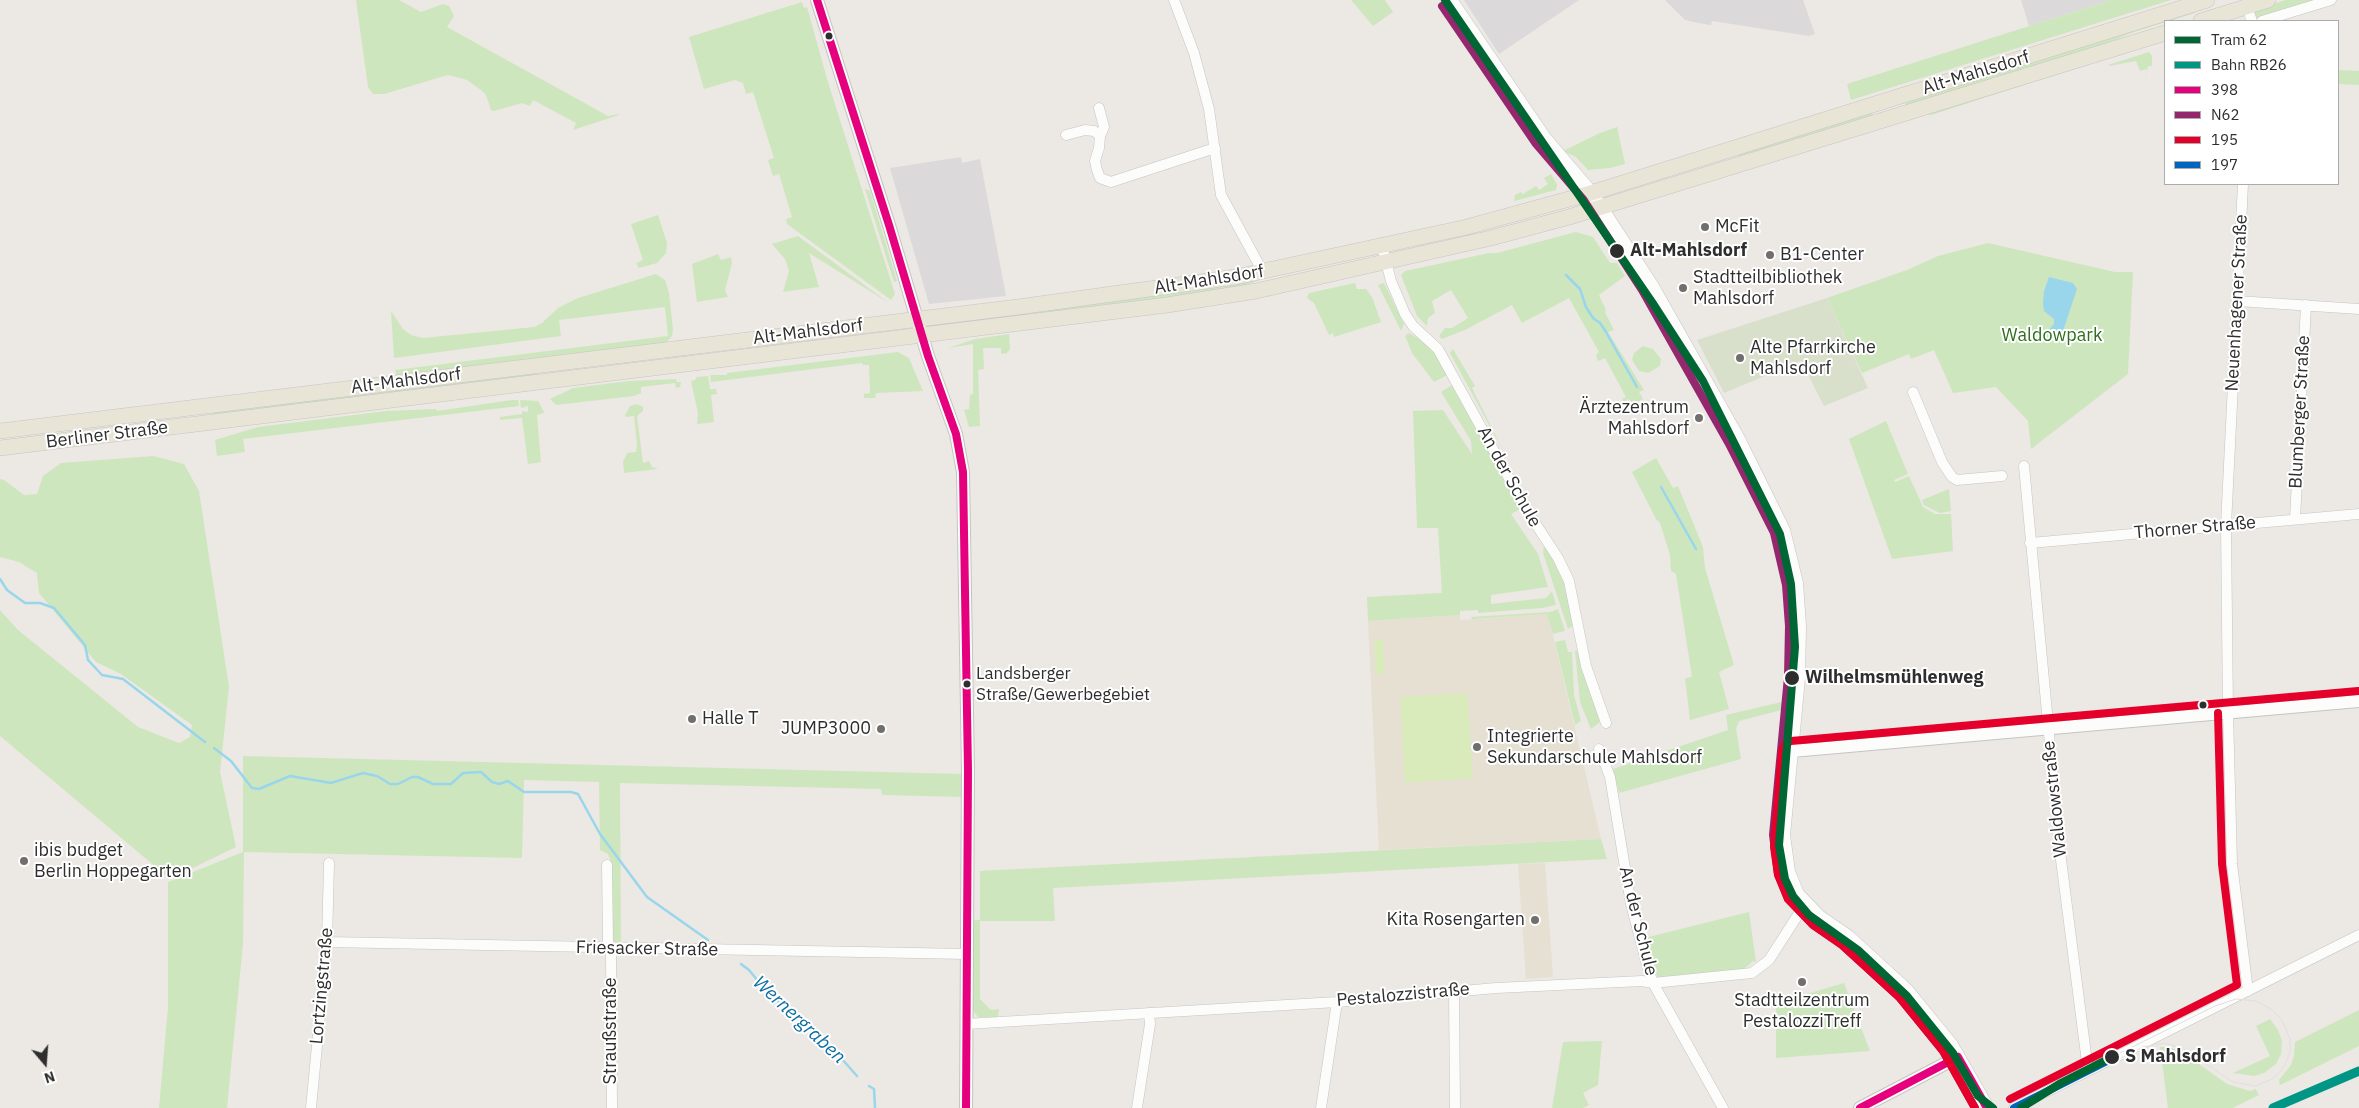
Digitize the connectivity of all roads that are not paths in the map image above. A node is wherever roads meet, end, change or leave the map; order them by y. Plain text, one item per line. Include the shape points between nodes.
1 (817, 0) edge
2 (1174, 0) edge
3 (1450, 0) edge
4 (2207, 0) edge
5 (2268, 0) edge
6 (2331, 0) edge
7 (2249, 14) edge
8 (2223, 18) edge
9 (2208, 20) edge
10 (2265, 20) edge
11 (2164, 32) edge
12 (1099, 108) dead end
13 (1066, 135) dead end
14 (1100, 136) junction
15 (1215, 148) junction
16 (2243, 185) edge
17 (1591, 193) junction
18 (1601, 208) junction
19 (1382, 246) junction
20 (1386, 261) junction
21 (1260, 272) junction
22 (2237, 302) junction
23 (2306, 306) junction
24 (2359, 309) edge
25 (918, 318) junction
26 (922, 335) junction
27 (1913, 392) dead end
28 (210, 406) joint
29 (214, 422) joint
30 (0, 431) edge
31 (0, 448) edge
32 (2024, 466) dead end
33 (2002, 476) dead end
34 (2359, 514) edge
35 (2295, 519) junction
36 (2226, 526) junction
37 (2030, 543) junction
38 (2359, 701) edge
39 (2228, 713) junction
40 (1606, 722) dead end
41 (2048, 729) junction
42 (1599, 749) dead end
43 (1792, 751) junction
44 (329, 863) dead end
45 (607, 865) dead end
46 (1805, 904) junction
47 (2359, 935) edge
48 (327, 942) junction
49 (611, 949) junction
50 (967, 954) junction
51 (1653, 983) junction
52 (1454, 990) junction
53 (2248, 991) junction
54 (1337, 1002) junction
55 (1149, 1014) junction
56 (966, 1024) junction
57 (1958, 1057) junction
58 (2088, 1070) junction
59 (311, 1108) edge
60 (612, 1108) edge
61 (966, 1108) edge
62 (1137, 1108) edge
63 (1321, 1108) edge
64 (1455, 1108) edge
65 (1723, 1108) edge
66 (1860, 1108) edge
67 (1987, 1108) edge
68 (2014, 1108) edge

1 - 25 street
2 - 15 street via 1194,53 1209,108
3 - 17 main road via 1544,138
4 - 17 main road, Alt-Mahlsdorf
5 - 7 main road
6 - 10 street
7 - 8 main road
8 - 9 main road
11 - 18 main road, Alt-Mahlsdorf
12 - 14 street via 1104,127
13 - 14 street via 1085,130
14 - 15 street via 1095,161 1097,170 1100,178 1111,182
15 - 21 street via 1221,195
16 - 22 street, Neuenhagener Straße
17 - 18 main road
17 - 19 main road, Alt-Mahlsdorf
18 - 20 main road, Alt-Mahlsdorf via 1491,238
18 - 43 main road via 1691,353 1784,530 1796,582 1799,626
19 - 20 street, An der Schule
19 - 21 main road, Alt-Mahlsdorf
20 - 26 main road, Alt-Mahlsdorf via 1238,294
20 - 40 street, An der Schule via 1405,314 1438,349 1533,520 1558,558 1569,582 1586,666
21 - 25 main road, Alt-Mahlsdorf via 1211,282
22 - 23 street
22 - 36 street, Neuenhagener Straße
23 - 24 street
23 - 35 street, Blumberger Straße
25 - 26 street
25 - 28 main road, Alt-Mahlsdorf
26 - 29 main road, Alt-Mahlsdorf
26 - 50 street via 956,434 963,472 968,772
27 - 33 street via 1942,462 1952,477 1957,480
28 - 30 main road, Berliner Straße
29 - 31 main road, Berliner Straße
32 - 37 street, Waldowstraße
34 - 35 street, Thorner Straße
35 - 36 street, Thorner Straße
36 - 37 street, Thorner Straße
36 - 39 street, Neuenhagener Straße
37 - 41 street, Waldowstraße
38 - 39 street
39 - 41 street
39 - 53 street, Neuenhagener Straße via 2232,864
41 - 43 street
41 - 58 street, Waldowstraße
42 - 51 street, An der Schule via 1610,777 1631,904
43 - 46 main road via 1784,847 1792,883
44 - 48 street, Lortzingstraße
45 - 49 street, Straußstraße via 608,942
46 - 51 street, Pestalozzistraße via 1769,960 1752,973
46 - 57 main road via 1897,981
47 - 53 street
48 - 49 street, Friesacker Straße
48 - 59 street, Lortzingstraße
49 - 50 street, Friesacker Straße
49 - 60 street, Straußstraße
50 - 56 street
51 - 52 street, Pestalozzistraße
51 - 65 street, An der Schule
52 - 54 street, Pestalozzistraße
52 - 64 street
53 - 58 street
54 - 55 street, Pestalozzistraße
54 - 63 street
55 - 56 street, Pestalozzistraße
55 - 62 street
56 - 61 street
57 - 66 street
57 - 67 main road
58 - 68 street

